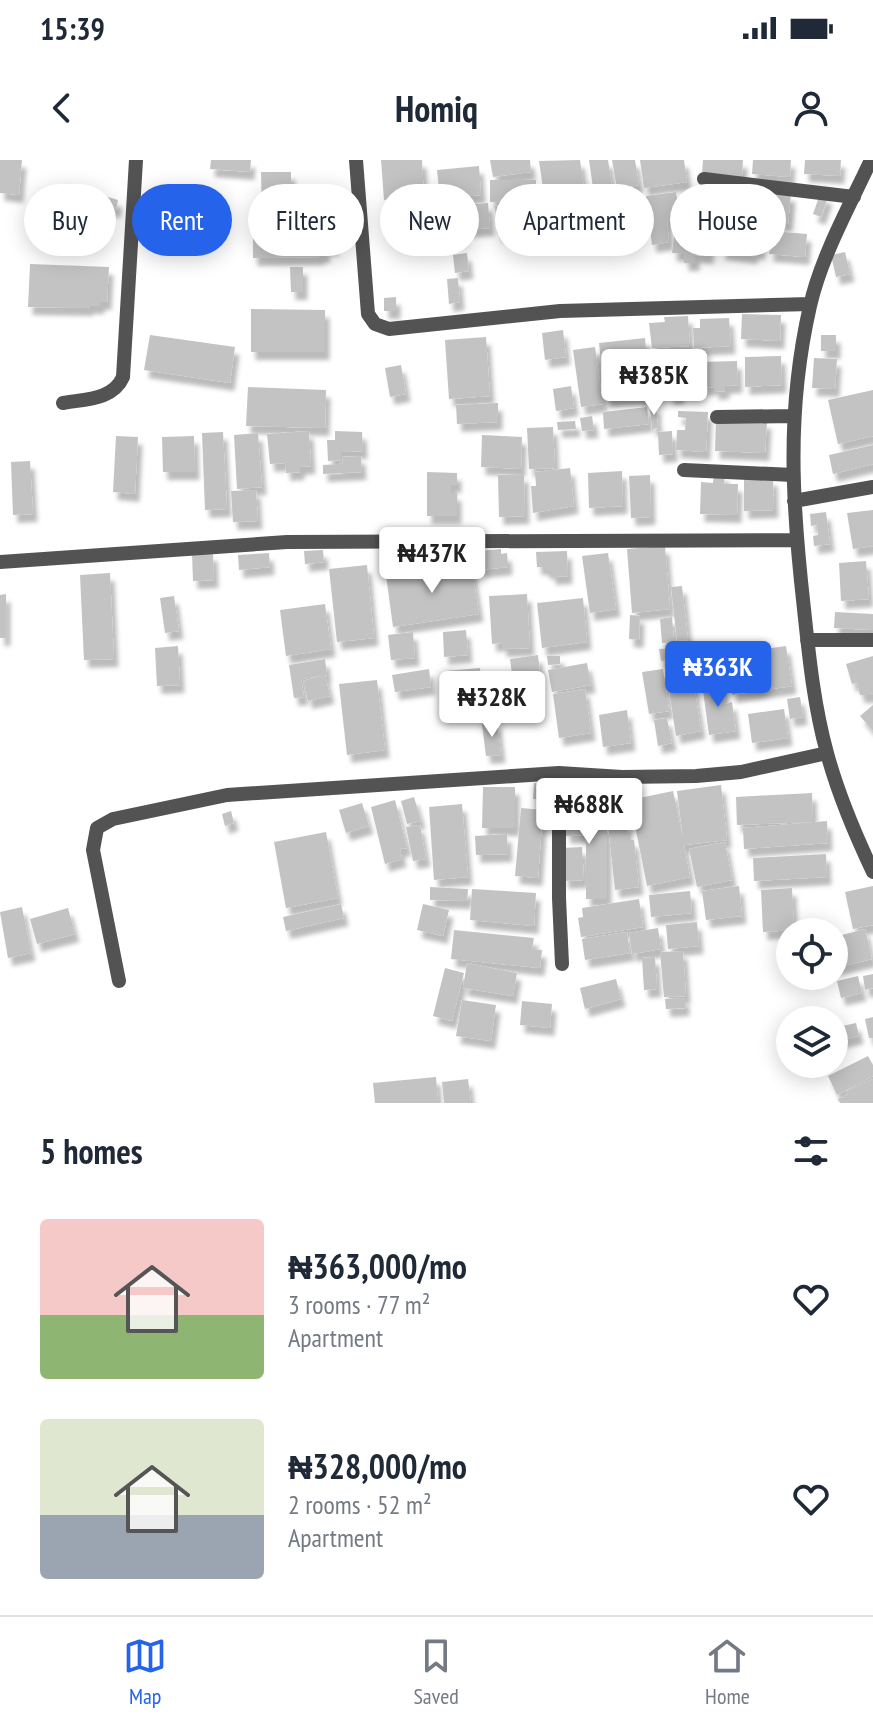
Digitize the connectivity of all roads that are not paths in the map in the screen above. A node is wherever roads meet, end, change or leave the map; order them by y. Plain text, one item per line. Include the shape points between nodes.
1 (136, 160) edge
2 (356, 160) edge
3 (871, 160) edge
4 (704, 179) dead end
5 (854, 197) junction
6 (810, 304) junction
7 (63, 403) dead end
8 (792, 416) junction
9 (717, 417) dead end
10 (684, 470) dead end
11 (793, 475) junction
12 (873, 487) edge
13 (794, 501) junction
14 (796, 540) junction
15 (0, 562) edge
16 (807, 640) junction
17 (873, 640) edge
18 (827, 753) junction
19 (559, 773) junction
20 (873, 872) edge
21 (562, 964) dead end
22 (119, 981) dead end

1 - 7 street via 123,377 110,394
2 - 6 street via 368,314 375,324 389,329 560,311
3 - 5 street
4 - 5 street
5 - 6 street
6 - 8 street
8 - 9 street
8 - 11 street
10 - 11 street
11 - 13 street
12 - 13 street
13 - 14 street
14 - 15 street via 287,542
14 - 16 street
16 - 17 street
16 - 18 street
18 - 19 street via 696,776
18 - 20 street
19 - 21 street
19 - 22 street via 227,795 113,819 97,828 93,850

